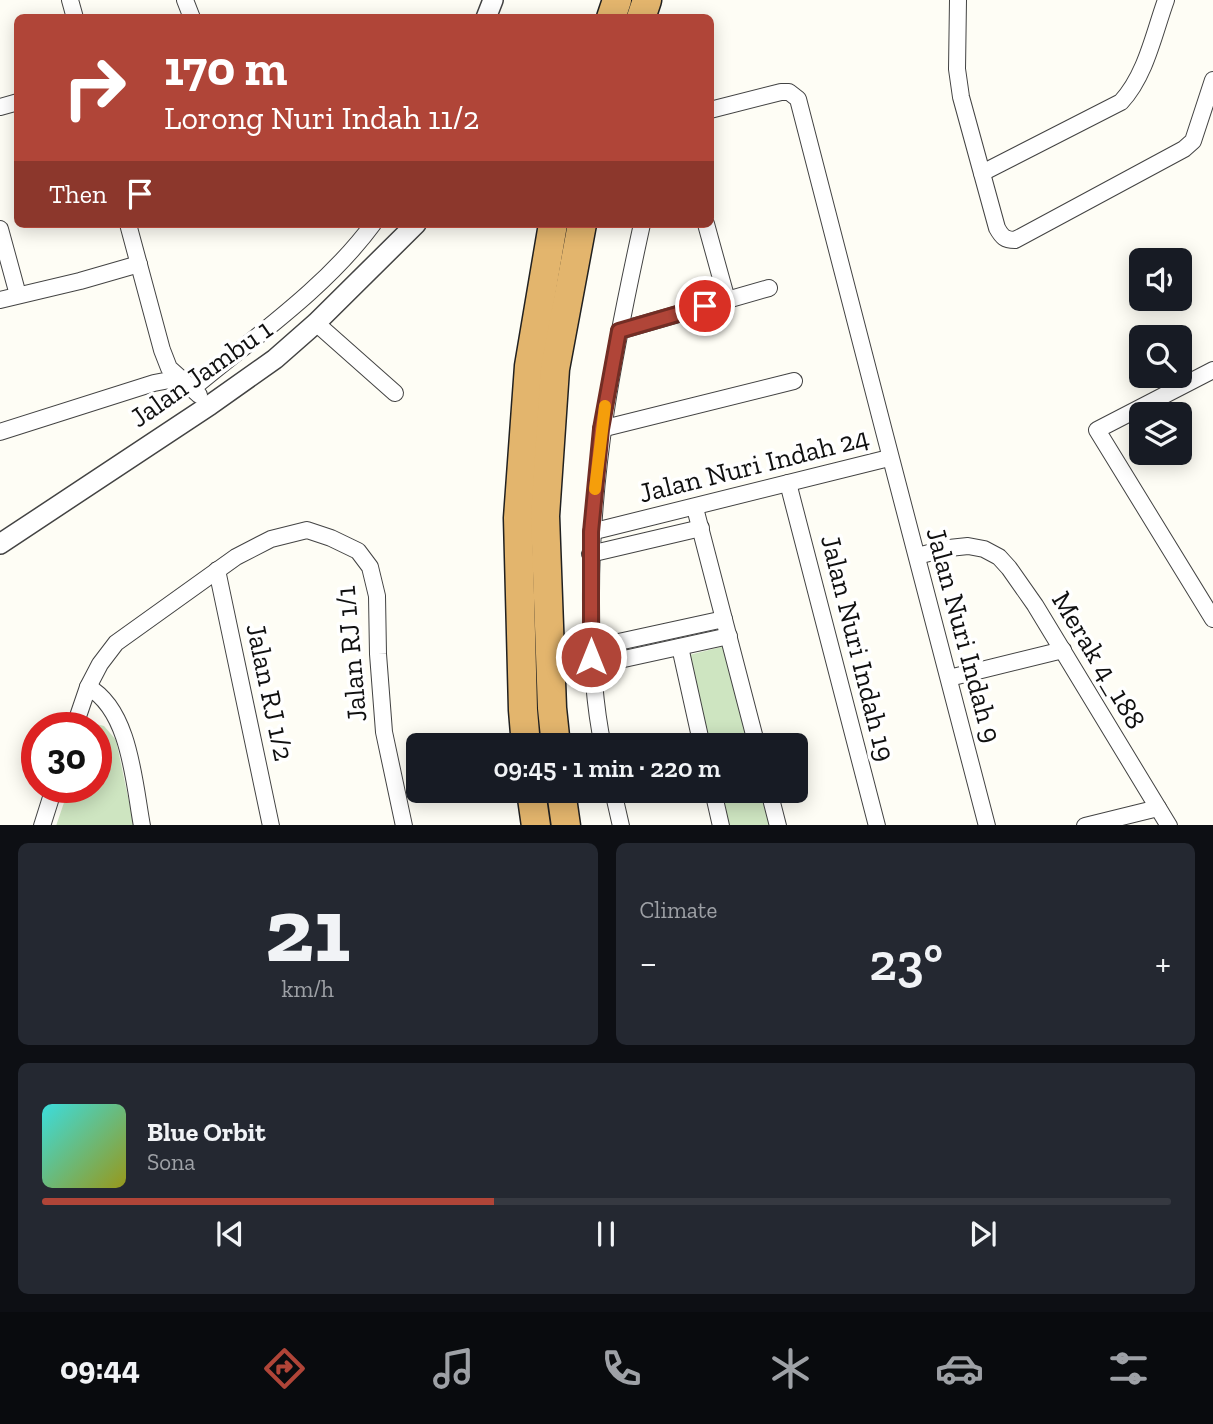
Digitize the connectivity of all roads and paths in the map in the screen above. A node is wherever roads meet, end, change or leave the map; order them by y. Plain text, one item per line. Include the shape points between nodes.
1 (958, 0) edge
2 (1166, 0) edge
3 (1213, 80) edge
4 (714, 109) edge
5 (982, 173) junction
6 (129, 228) edge
7 (370, 228) edge
8 (411, 228) edge
9 (552, 228) edge
10 (581, 228) edge
11 (641, 228) edge
12 (707, 228) edge
13 (0, 229) edge
14 (139, 264) junction
15 (769, 288) dead end
16 (18, 295) junction
17 (0, 300) edge
18 (727, 300) junction
19 (316, 323) junction
20 (619, 331) junction
21 (1213, 370) edge
22 (794, 381) dead end
23 (186, 384) junction
24 (395, 393) dead end
25 (210, 405) junction
26 (601, 429) junction
27 (0, 432) edge
28 (889, 458) junction
29 (788, 483) junction
30 (695, 508) junction
31 (701, 528) junction
32 (591, 532) junction
33 (0, 544) edge
34 (590, 554) junction
35 (917, 556) junction
36 (217, 570) junction
37 (724, 619) junction
38 (1213, 619) edge
39 (729, 636) junction
40 (680, 647) junction
41 (591, 648) junction
42 (1063, 650) junction
43 (592, 666) junction
44 (949, 678) junction
45 (89, 687) junction
46 (80, 712) edge
47 (525, 733) edge
48 (555, 733) edge
49 (601, 733) edge
50 (699, 733) edge
51 (755, 733) edge
52 (49, 803) edge
53 (533, 803) edge
54 (563, 803) edge
55 (616, 803) edge
56 (716, 803) edge
57 (772, 803) edge
58 (1158, 808) junction
59 (42, 825) edge
60 (142, 825) edge
61 (271, 825) edge
62 (404, 825) edge
63 (536, 825) edge
64 (566, 825) edge
65 (621, 825) edge
66 (721, 825) edge
67 (778, 825) edge
68 (877, 825) edge
69 (987, 825) edge
70 (1085, 825) edge
71 (1169, 825) edge

1 - 5 street via 959,83
2 - 5 street via 1139,75 1121,102
3 - 5 street via 1193,141 1184,149 1015,240 1003,237 997,229
4 - 28 street, Jalan Nuri Indah 9 via 789,92 798,99
6 - 14 street
7 - 23 street via 315,286
8 - 19 street, Jalan Jambu 1
9 - 47 highway via 529,366 518,518
10 - 48 highway via 555,369 545,516
11 - 20 street
12 - 18 street
13 - 16 street
14 - 16 street
14 - 23 street via 169,368
15 - 18 street
16 - 17 street
18 - 20 street
19 - 24 street
19 - 25 street, Jalan Jambu 1
20 - 26 street
21 - 38 street via 1097,430
22 - 26 street
23 - 25 street
23 - 27 street via 154,383
25 - 33 street, Jalan Jambu 1
26 - 32 street
28 - 29 street, Jalan Nuri Indah 24
28 - 35 street, Jalan Nuri Indah 9
29 - 30 street, Jalan Nuri Indah 24
29 - 68 street, Jalan Nuri Indah 19
30 - 31 street
30 - 32 street, Jalan Nuri Indah 24
31 - 34 street
31 - 37 street
32 - 34 street
34 - 41 street
35 - 42 street, Merak 4_188 via 968,546 999,557
35 - 44 street, Jalan Nuri Indah 9
36 - 45 street, Jalan RJ 1/1 via 116,643
36 - 61 street, Jalan RJ 1/2
36 - 62 street, Jalan RJ 1/1 via 271,539 307,530 358,551 370,567 377,596 384,732
37 - 39 street
37 - 41 street
39 - 40 street
39 - 51 street
40 - 43 street
40 - 50 street
41 - 43 street
42 - 44 street
42 - 58 street, Merak 4_188
43 - 49 street
44 - 69 street, Jalan Nuri Indah 9
45 - 46 street, Jalan RJ 1/1
45 - 60 street via 107,701 120,727
52 - 59 street
53 - 63 highway
54 - 64 highway
55 - 65 street
56 - 66 street
57 - 67 street
58 - 70 street
58 - 71 street, Merak 4_188

